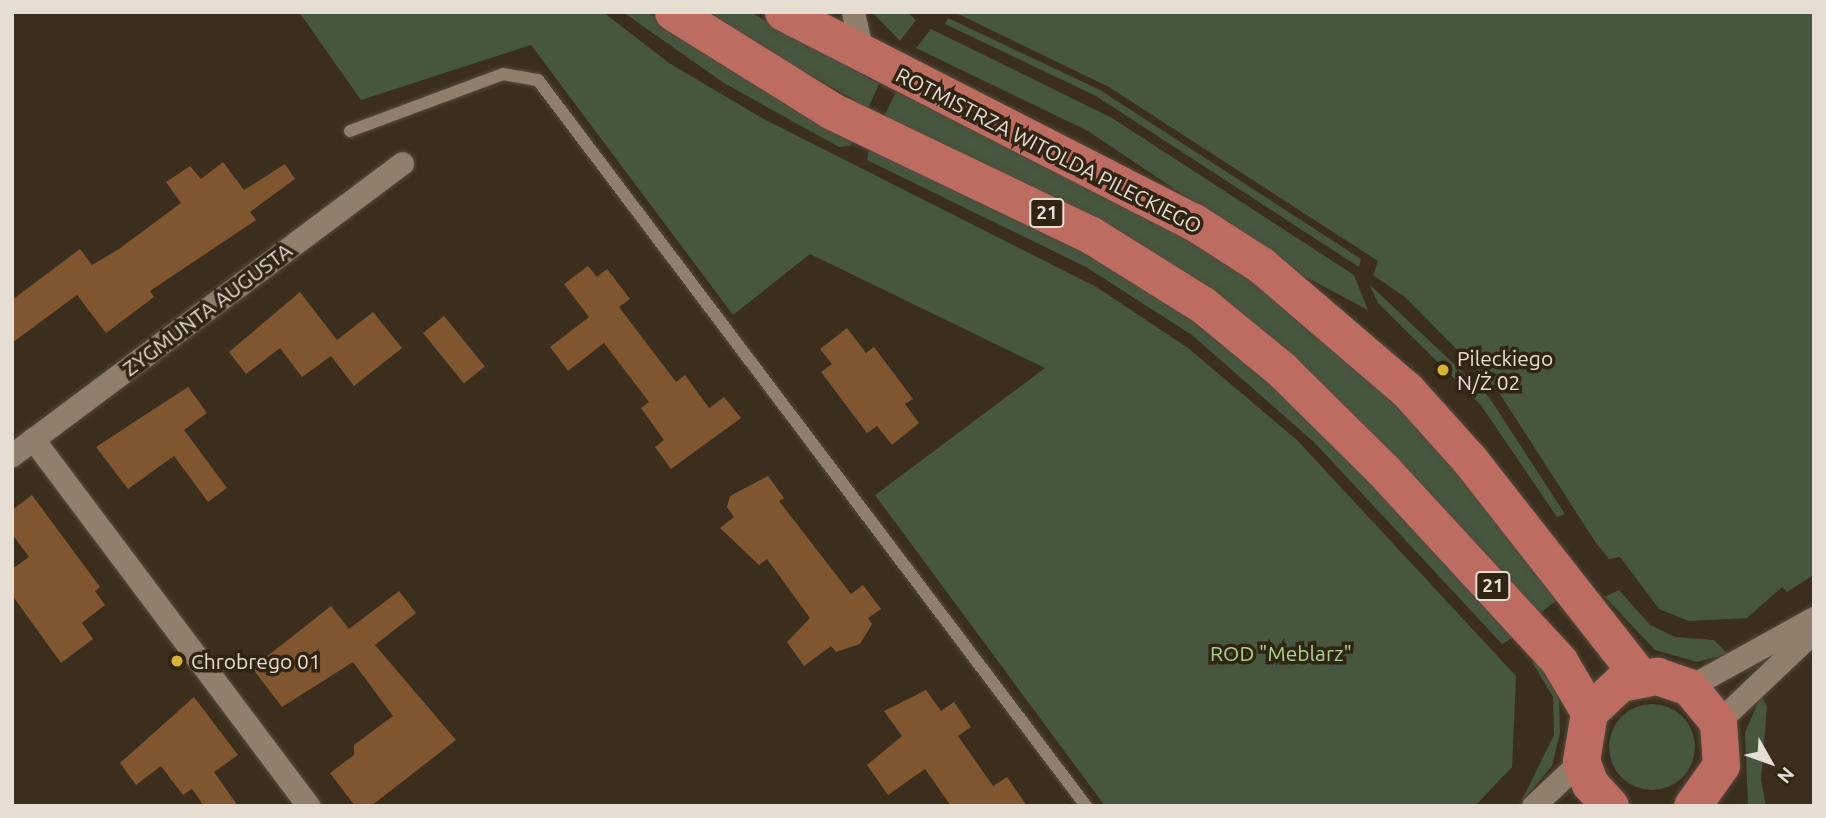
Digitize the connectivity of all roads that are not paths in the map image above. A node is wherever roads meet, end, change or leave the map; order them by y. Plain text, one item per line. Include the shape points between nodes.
1 (673, 12) edge
2 (853, 12) edge
3 (784, 13) edge
4 (863, 57) junction
5 (350, 131) dead end
6 (402, 163) dead end
7 (33, 439) junction
8 (12, 455) edge
9 (1814, 618) edge
10 (1814, 631) edge
11 (1640, 677) junction
12 (1689, 687) junction
13 (1589, 712) junction
14 (1718, 722) junction
15 (1581, 761) junction
16 (1711, 799) edge
17 (1606, 805) edge
18 (309, 806) edge
19 (1086, 806) edge
20 (1533, 806) edge

1 - 13 main road, 21 via 832,111 1091,235 1203,306 1281,369 1383,470 1559,661
2 - 4 street
3 - 4 main road, ROTMISTRZA WITOLDA PILECKIEGO
4 - 11 main road, ROTMISTRZA WITOLDA PILECKIEGO via 1194,222 1333,322 1469,459
5 - 19 lane via 503,74 538,80
6 - 7 street, ZYGMUNTA AUGUSTA
7 - 8 street, ZYGMUNTA AUGUSTA
7 - 18 street
9 - 12 street
10 - 14 street
11 - 12 main road
11 - 13 main road via 1620,683
12 - 14 main road
13 - 15 main road
14 - 16 main road via 1723,744
15 - 17 main road
15 - 20 street

